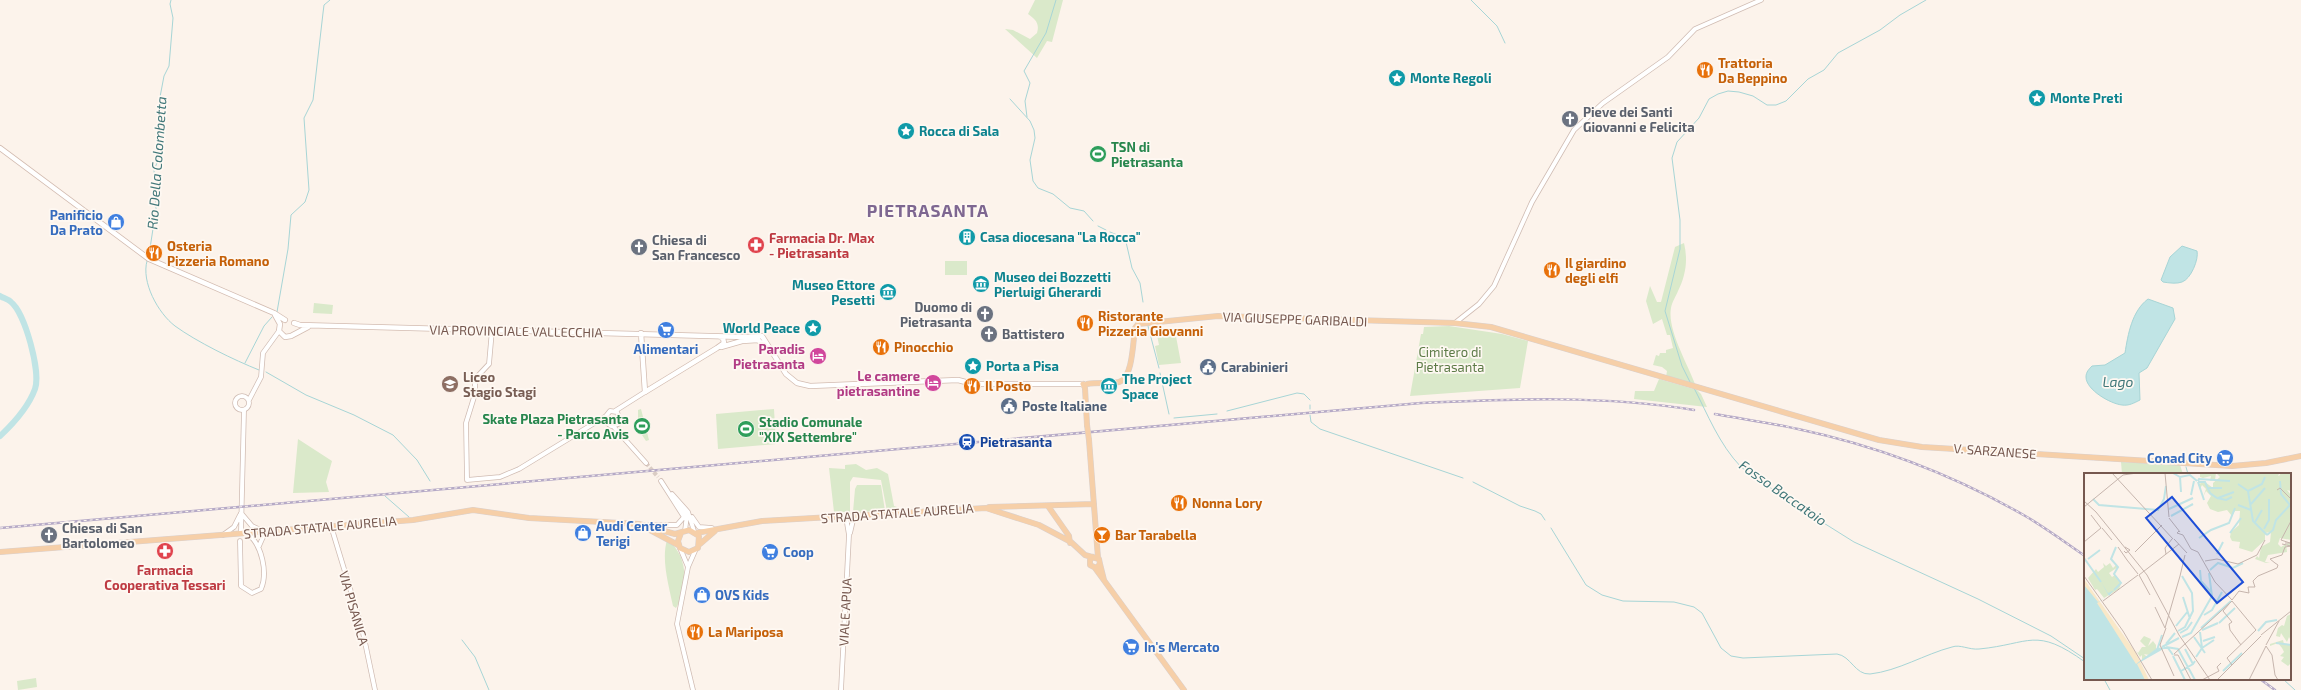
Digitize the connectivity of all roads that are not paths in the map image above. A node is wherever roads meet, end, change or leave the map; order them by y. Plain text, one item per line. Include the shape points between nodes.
1 (1761, 0) edge
2 (0, 148) edge
3 (274, 313) junction
4 (285, 320) junction
5 (294, 323) junction
6 (1455, 323) junction
7 (280, 324) junction
8 (314, 325) junction
9 (492, 330) junction
10 (279, 331) junction
11 (295, 332) junction
12 (641, 333) junction
13 (283, 336) junction
14 (718, 336) junction
15 (735, 337) junction
16 (274, 339) junction
17 (735, 343) junction
18 (718, 348) junction
19 (771, 351) junction
20 (1682, 382) joint
21 (1085, 385) junction
22 (255, 390) junction
23 (645, 392) junction
24 (244, 396) junction
25 (249, 400) junction
26 (626, 403) junction
27 (237, 409) junction
28 (244, 410) junction
29 (615, 411) junction
30 (620, 415) junction
31 (606, 416) junction
32 (243, 419) junction
33 (595, 421) junction
34 (606, 422) junction
35 (619, 422) junction
36 (613, 426) junction
37 (627, 440) junction
38 (2301, 456) edge
39 (646, 463) tunnel mouth
40 (658, 477) tunnel mouth
41 (661, 481) junction
42 (672, 494) junction
43 (1093, 496) junction
44 (1086, 504) junction
45 (1094, 504) junction
46 (1048, 506) junction
47 (986, 508) junction
48 (241, 512) junction
49 (688, 512) junction
50 (854, 516) junction
51 (846, 517) junction
52 (638, 524) junction
53 (331, 526) junction
54 (647, 526) junction
55 (724, 528) junction
56 (715, 530) junction
57 (263, 531) junction
58 (270, 531) junction
59 (241, 532) dead end
60 (683, 532) junction
61 (695, 532) junction
62 (248, 534) junction
63 (222, 535) junction
64 (849, 535) junction
65 (240, 541) dead end
66 (1070, 543) junction
67 (700, 544) junction
68 (259, 546) junction
69 (679, 546) junction
70 (694, 551) junction
71 (0, 552) edge
72 (1095, 557) junction
73 (1089, 563) junction
74 (1100, 564) junction
75 (688, 567) junction
76 (1095, 568) junction
77 (1107, 586) junction
78 (376, 690) edge
79 (693, 690) edge
80 (841, 690) edge
81 (1184, 690) edge

1 - 6 street via 1695,29 1668,58 1603,103 1574,130 1532,202 1494,286 1482,301
2 - 3 main road, VIA PROVINCIALE VALLECCHIA via 149,258
3 - 4 main road, VIA PROVINCIALE VALLECCHIA
3 - 7 main road
4 - 5 main road, VIA PROVINCIALE VALLECCHIA
4 - 7 main road
5 - 8 main road, VIA PROVINCIALE VALLECCHIA
5 - 11 main road
6 - 20 main road, VIA GIUSEPPE GARIBALDI via 1491,327
6 - 21 main road, VIA GIUSEPPE GARIBALDI via 1218,316 1136,326 1126,377 1118,382
7 - 10 main road
8 - 9 main road, VIA PROVINCIALE VALLECCHIA
8 - 11 main road, VIA PROVINCIALE VALLECCHIA
9 - 12 main road, VIA PROVINCIALE VALLECCHIA
9 - 33 street via 489,364 475,379 475,394 466,423 467,480 500,477 519,469
10 - 13 main road
10 - 16 street
11 - 13 main road, VIA PROVINCIALE VALLECCHIA via 289,337
12 - 14 main road, VIA PROVINCIALE VALLECCHIA
12 - 23 main road
13 - 16 street
14 - 15 main road, VIA PROVINCIALE VALLECCHIA
14 - 18 main road via 724,340
15 - 17 main road
15 - 19 main road, VIA PROVINCIALE VALLECCHIA via 762,336
16 - 22 street via 263,353 261,377
17 - 18 main road
17 - 19 main road via 758,340
18 - 23 main road
19 - 21 main road via 786,374 801,385 948,380 984,384
20 - 38 main road, V. SARZANESE via 1879,440 1922,447 1972,448 2232,466 2256,465
21 - 43 main road, bridge
22 - 24 street
22 - 25 street
23 - 26 street
24 - 25 street
24 - 27 street via 236,399
25 - 28 street via 248,407
26 - 29 street
26 - 30 street
27 - 28 street
27 - 32 street
28 - 32 street
29 - 30 street
29 - 31 street via 610,411
30 - 35 street
31 - 33 street
31 - 34 street
32 - 48 street
33 - 34 street
34 - 36 street
35 - 36 street
35 - 37 street
36 - 37 street
37 - 39 street
40 - 41 street
41 - 42 street
41 - 54 street via 682,513 683,520 677,525
42 - 49 street
42 - 60 street via 687,515
43 - 44 main road
43 - 45 main road
44 - 45 main road
44 - 46 main road
45 - 72 main road
46 - 47 main road
46 - 66 main road via 1069,536
47 - 50 main road, STRADA STATALE AURELIA
47 - 66 main road, STRADA STATALE AURELIA via 1039,525
48 - 57 street via 252,526
48 - 59 street
48 - 63 street via 234,526
49 - 55 street, STRADA STATALE AURELIA via 699,527
49 - 61 street
50 - 51 main road, STRADA STATALE AURELIA
50 - 64 street, VIALE APUA
51 - 55 main road, STRADA STATALE AURELIA via 762,521
51 - 64 street, VIALE APUA
52 - 53 main road, STRADA STATALE AURELIA via 529,518 470,510 435,518
52 - 54 main road, STRADA STATALE AURELIA
52 - 69 main road, STRADA STATALE AURELIA
53 - 58 main road, STRADA STATALE AURELIA
53 - 78 street, VIA PISANICA via 362,628
54 - 60 main road, STRADA STATALE AURELIA via 670,533
55 - 56 main road, STRADA STATALE AURELIA
56 - 61 main road, STRADA STATALE AURELIA
56 - 67 main road
57 - 58 main road, STRADA STATALE AURELIA
57 - 62 main road, STRADA STATALE AURELIA
58 - 68 street via 263,537
60 - 61 main road
60 - 69 main road via 678,541
61 - 67 main road
62 - 63 main road, STRADA STATALE AURELIA
62 - 68 street
63 - 71 main road, STRADA STATALE AURELIA
64 - 80 street, VIALE APUA
65 - 68 street via 241,586 252,593 261,589 265,581
66 - 72 main road, STRADA STATALE AURELIA via 1085,555
66 - 73 main road, STRADA STATALE AURELIA
67 - 70 main road
69 - 70 main road via 684,551
69 - 75 street
70 - 75 street
72 - 73 main road
72 - 74 main road
73 - 76 main road, STRADA STATALE AURELIA
74 - 76 main road
74 - 77 main road
75 - 79 street via 677,624
76 - 77 main road, STRADA STATALE AURELIA
77 - 81 main road

